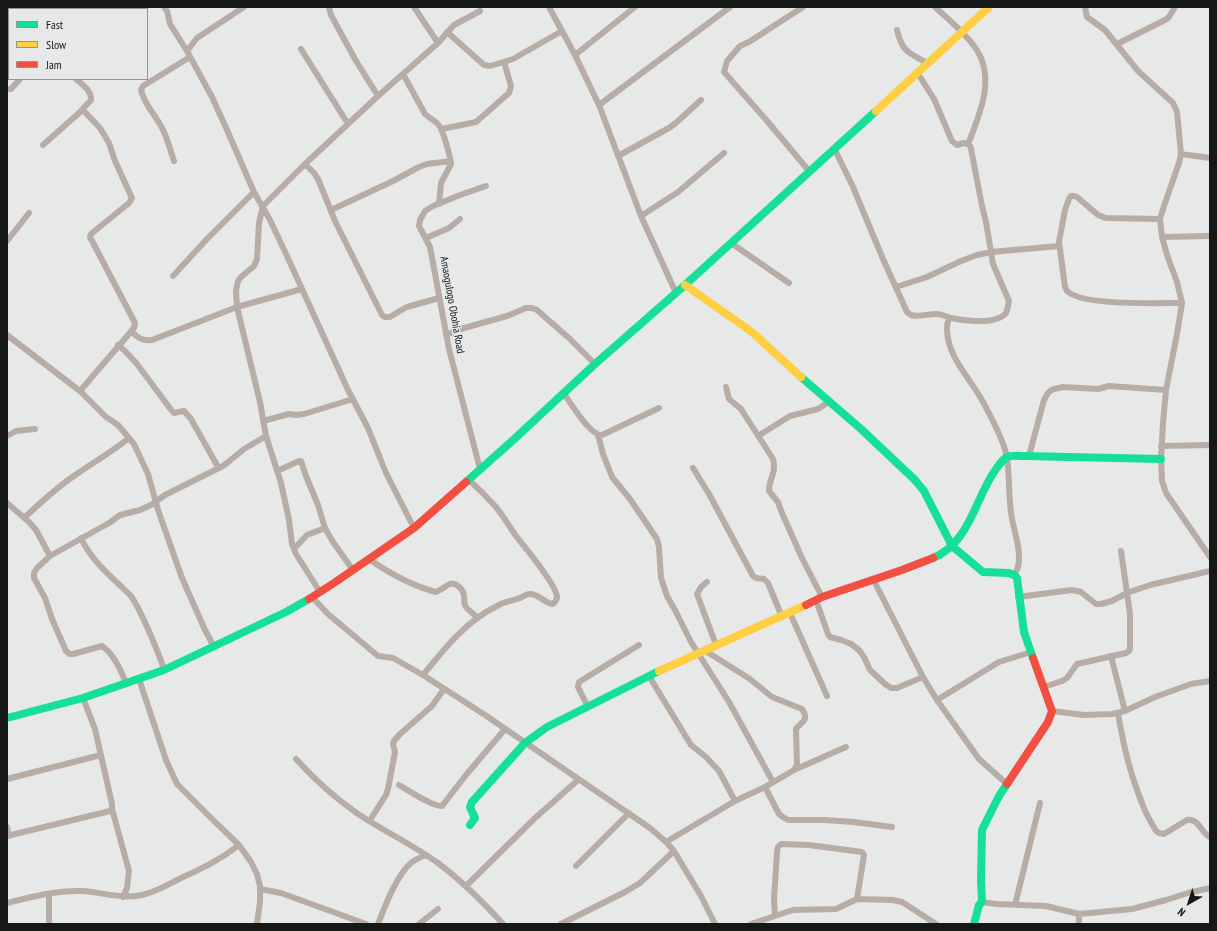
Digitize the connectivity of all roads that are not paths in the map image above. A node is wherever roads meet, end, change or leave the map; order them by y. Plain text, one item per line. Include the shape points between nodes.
1 (164, 7) edge
2 (244, 7) edge
3 (329, 7) edge
4 (414, 7) edge
5 (549, 7) edge
6 (635, 7) edge
7 (730, 7) edge
8 (803, 7) edge
9 (934, 7) edge
10 (989, 7) edge
11 (1085, 7) edge
12 (1175, 7) edge
13 (480, 11) dead end
14 (897, 30) dead end
15 (562, 31) junction
16 (447, 32) junction
17 (961, 32) junction
18 (438, 43) junction
19 (1117, 44) junction
20 (301, 49) dead end
21 (189, 54) junction
22 (575, 55) junction
23 (504, 62) junction
24 (927, 63) junction
25 (918, 72) junction
26 (403, 74) junction
27 (19, 80) edge
28 (77, 80) edge
29 (7, 89) edge
30 (378, 96) junction
31 (701, 100) dead end
32 (599, 105) junction
33 (83, 110) junction
34 (348, 124) junction
35 (442, 129) junction
36 (968, 144) junction
37 (43, 146) dead end
38 (834, 148) junction
39 (724, 153) dead end
40 (1181, 154) junction
41 (618, 156) junction
42 (1210, 158) edge
43 (174, 161) dead end
44 (451, 161) junction
45 (305, 164) junction
46 (809, 171) junction
47 (486, 186) dead end
48 (254, 192) junction
49 (439, 204) junction
50 (263, 206) junction
51 (331, 210) junction
52 (28, 213) dead end
53 (641, 216) junction
54 (460, 219) dead end
55 (1160, 219) junction
56 (1210, 236) edge
57 (1162, 237) junction
58 (426, 238) junction
59 (7, 241) edge
60 (730, 243) junction
61 (1059, 246) junction
62 (991, 252) junction
63 (173, 276) dead end
64 (789, 283) dead end
65 (685, 285) junction
66 (896, 287) junction
67 (302, 289) junction
68 (676, 292) junction
69 (439, 298) junction
70 (1182, 303) junction
71 (237, 307) junction
72 (950, 318) junction
73 (131, 331) junction
74 (7, 335) edge
75 (446, 335) junction
76 (118, 345) junction
77 (595, 364) junction
78 (726, 388) dead end
79 (1166, 390) junction
80 (80, 391) junction
81 (564, 394) junction
82 (352, 399) junction
83 (830, 401) junction
84 (659, 408) dead end
85 (263, 421) junction
86 (35, 429) dead end
87 (598, 435) junction
88 (7, 436) edge
89 (266, 436) junction
90 (758, 436) junction
91 (129, 438) junction
92 (1210, 445) edge
93 (1161, 446) junction
94 (1029, 456) junction
95 (1007, 457) junction
96 (1160, 459) junction
97 (218, 467) junction
98 (693, 468) dead end
99 (480, 469) junction
100 (277, 471) junction
101 (468, 480) junction
102 (156, 502) junction
103 (7, 503) edge
104 (24, 518) junction
105 (325, 528) junction
106 (414, 528) junction
107 (81, 538) junction
108 (952, 546) junction
109 (294, 549) junction
110 (1121, 551) dead end
111 (50, 556) junction
112 (1210, 556) edge
113 (369, 559) junction
114 (353, 570) junction
115 (1210, 571) edge
116 (1014, 575) junction
117 (873, 580) junction
118 (707, 582) dead end
119 (320, 592) junction
120 (1127, 592) junction
121 (312, 597) junction
122 (1018, 597) junction
123 (819, 598) junction
124 (790, 613) junction
125 (782, 617) junction
126 (478, 618) junction
127 (639, 645) dead end
128 (716, 645) junction
129 (214, 647) junction
130 (700, 651) junction
131 (1032, 652) junction
132 (1111, 656) junction
133 (164, 670) junction
134 (423, 675) junction
135 (649, 676) junction
136 (923, 677) junction
137 (139, 679) junction
138 (1210, 681) edge
139 (126, 683) junction
140 (1044, 687) junction
141 (444, 689) junction
142 (827, 696) dead end
143 (83, 698) junction
144 (937, 700) junction
145 (588, 706) junction
146 (1052, 711) junction
147 (1125, 711) junction
148 (1118, 713) junction
149 (7, 718) edge
150 (505, 729) junction
151 (525, 743) junction
152 (846, 747) dead end
153 (101, 755) junction
154 (296, 759) dead end
155 (794, 770) junction
156 (7, 779) edge
157 (578, 780) junction
158 (772, 782) junction
159 (1007, 784) junction
160 (399, 785) dead end
161 (765, 787) junction
162 (735, 802) junction
163 (1040, 803) dead end
164 (112, 809) junction
165 (629, 813) junction
166 (370, 820) junction
167 (470, 825) dead end
168 (7, 827) edge
169 (892, 827) dead end
170 (8, 836) edge
171 (1210, 837) edge
172 (666, 842) junction
173 (239, 846) junction
174 (674, 851) junction
175 (426, 855) junction
176 (576, 866) dead end
177 (466, 886) junction
178 (1210, 888) edge
179 (260, 889) junction
180 (49, 894) junction
181 (123, 897) junction
182 (858, 899) junction
183 (982, 902) junction
184 (7, 903) edge
185 (1015, 905) junction
186 (438, 909) dead end
187 (1080, 914) junction
188 (775, 915) junction
189 (49, 924) edge
190 (257, 924) edge
191 (366, 924) edge
192 (378, 924) edge
193 (419, 924) edge
194 (503, 924) edge
195 (561, 924) edge
196 (715, 924) edge
197 (751, 924) edge
198 (936, 924) edge
199 (974, 924) edge
200 (1079, 924) edge

1 - 21 street via 170,24
2 - 21 street via 197,38
3 - 30 street via 356,61
4 - 18 street
5 - 15 street
6 - 22 street
7 - 32 street
8 - 46 street via 740,46 727,61 724,72
9 - 17 street
10 - 17 street
11 - 19 street via 1087,17 1105,30
12 - 19 street via 1165,20
13 - 16 street via 454,25
14 - 24 street via 904,49
15 - 22 street
15 - 23 street via 514,59
16 - 18 street
16 - 23 street via 484,65
17 - 24 street
17 - 36 street via 980,55 986,87 981,111
18 - 26 street
19 - 40 street via 1138,71 1176,107
20 - 34 street
21 - 43 street via 141,90 150,111 165,134
21 - 48 street via 212,97
22 - 32 street
23 - 35 street via 511,86 509,93 476,122
24 - 25 street
25 - 36 street via 934,100 952,142 957,145
25 - 38 street
26 - 30 street
26 - 35 street via 424,114
27 - 29 street via 11,89
28 - 33 street via 92,96
30 - 34 street
31 - 41 street via 669,128
32 - 41 street
33 - 37 street
33 - 73 street via 100,128 109,143 132,198 90,236 134,320 135,326
34 - 45 street
35 - 44 street
36 - 62 street
38 - 46 street
38 - 66 street
39 - 53 street via 678,192
40 - 42 street
40 - 55 street
41 - 53 street
44 - 49 street via 441,183
44 - 51 street via 419,167
45 - 50 street
45 - 51 street via 318,179
46 - 60 street
47 - 49 street, Amaogulogo Obohia Road
48 - 50 street
48 - 63 street
49 - 58 street, Amaogulogo Obohia Road via 425,212 420,220 419,226
50 - 67 street
50 - 71 street via 259,223 258,259 238,281
51 - 69 street via 382,315 390,317 407,307
52 - 59 street
53 - 68 street
54 - 58 street via 449,228
55 - 57 street
55 - 61 street via 1098,216 1071,196 1065,210
56 - 57 street
57 - 70 street via 1178,282
58 - 69 street, Amaogulogo Obohia Road via 432,252
60 - 64 street
60 - 65 street
61 - 62 street
61 - 70 street via 1065,287 1069,293 1086,299 1108,302
62 - 66 street via 976,255 927,277
62 - 72 street via 993,264 1009,301 1006,313 990,321
65 - 68 street
65 - 83 street via 752,332
66 - 72 street via 906,312 912,316 936,313
67 - 71 street
67 - 82 street
68 - 77 street
69 - 75 street, Amaogulogo Obohia Road
70 - 79 street
71 - 73 street via 152,340 143,341
71 - 85 street
72 - 95 street via 947,322 947,331 951,352 983,402
73 - 76 street
74 - 80 street
75 - 77 street via 532,308 570,339
75 - 99 street, Amaogulogo Obohia Road
76 - 80 street
76 - 97 street via 140,368 174,413 184,411 187,414
77 - 81 street
78 - 90 street via 729,400 741,409
79 - 93 street
79 - 94 street via 1108,386 1098,389 1054,389 1044,400
80 - 91 street
81 - 87 street via 584,422
81 - 99 street
82 - 85 street via 304,414 289,414
82 - 106 street
83 - 90 street via 818,409 790,416
83 - 108 street via 915,480 924,491
84 - 87 street
85 - 89 street
86 - 88 street via 16,431
87 - 130 street via 612,477 657,539 661,578 667,596 690,642
89 - 97 street
89 - 100 street
90 - 123 street via 775,466 769,491 778,502
91 - 102 street via 148,474
91 - 104 street via 71,478
92 - 93 street
93 - 96 street
94 - 95 street
94 - 96 street
95 - 108 street via 992,474 965,529
95 - 116 street via 1011,506 1018,545 1019,567
96 - 112 street via 1162,482 1166,493
97 - 102 street
98 - 125 street via 753,576 768,583
99 - 101 street
100 - 105 street via 301,461
100 - 109 street
101 - 106 street
101 - 126 street via 501,513 543,570 557,597 556,602 548,604 537,596 526,594 497,606
102 - 107 street via 140,510 120,515 109,524
102 - 129 street via 182,578
103 - 104 street
104 - 111 street via 36,530
105 - 109 street via 307,535
105 - 114 street
106 - 113 street
107 - 111 street
107 - 133 street via 100,567 131,596
108 - 116 street via 983,572
108 - 117 street via 937,556
109 - 119 street
110 - 120 street
111 - 139 street via 37,568 34,578 45,598 66,651 77,654 102,646 114,659
113 - 114 street
113 - 126 street via 427,590 436,592 450,584 458,586 464,595 466,607
114 - 119 street
115 - 120 street via 1150,584
116 - 122 street
117 - 123 street
117 - 136 street
118 - 128 street via 697,594
119 - 121 street
120 - 122 street via 1101,604 1096,604 1081,592 1072,590
120 - 132 street via 1130,648 1129,651
121 - 129 street
121 - 134 street via 328,614 378,656 393,658
122 - 131 street via 1022,621
123 - 124 street
123 - 136 street via 830,637 851,644 859,650 870,670 885,684 897,688
124 - 125 street
124 - 142 street
125 - 128 street
126 - 134 street via 451,642
127 - 145 street via 579,682 578,687
128 - 130 street
129 - 133 street
130 - 135 street
130 - 155 street via 750,679 772,697 802,709 805,718 796,729 797,765
130 - 158 street
131 - 140 street
131 - 144 street via 999,662
132 - 140 street via 1077,664 1067,678
132 - 147 street
133 - 137 street
134 - 141 street
135 - 145 street
135 - 162 street via 691,745 719,771
136 - 144 street
137 - 139 street
137 - 173 street via 166,760 177,784
138 - 147 street via 1191,684
139 - 143 street
140 - 146 street
141 - 150 street
141 - 166 street via 438,700 394,741 395,752 388,789
143 - 149 street
143 - 153 street via 93,721
144 - 159 street via 979,759
145 - 151 street
146 - 148 street via 1084,715
146 - 159 street via 1048,722
147 - 148 street
148 - 171 street via 1133,778 1142,804 1156,831 1164,834 1187,820 1192,820
150 - 151 street
150 - 160 street via 442,806 433,804
151 - 157 street
151 - 167 street via 470,805 475,818
152 - 155 street
153 - 156 street
153 - 164 street
154 - 166 street via 324,788
155 - 158 street
157 - 165 street
157 - 177 street
158 - 161 street
159 - 183 street via 982,830
161 - 162 street
161 - 169 street via 780,814 788,820 854,822
162 - 172 street
163 - 185 street
164 - 170 street
164 - 181 street via 129,871
165 - 172 street
165 - 176 street
166 - 175 street
168 - 170 street
172 - 174 street
173 - 179 street via 257,874
173 - 181 street via 219,860 151,892
174 - 195 street via 640,883
174 - 196 street
175 - 177 street
175 - 192 street via 408,866 392,892
177 - 194 street
178 - 187 street via 1132,909
179 - 190 street
179 - 191 street via 281,893
180 - 181 street via 81,891
180 - 184 street
180 - 189 street
182 - 188 street via 836,909 793,910
182 - 188 street via 864,855 862,852 781,844 777,852
182 - 198 street via 902,902
183 - 185 street
183 - 199 street
185 - 187 street via 1046,906
186 - 193 street
187 - 200 street
188 - 197 street

